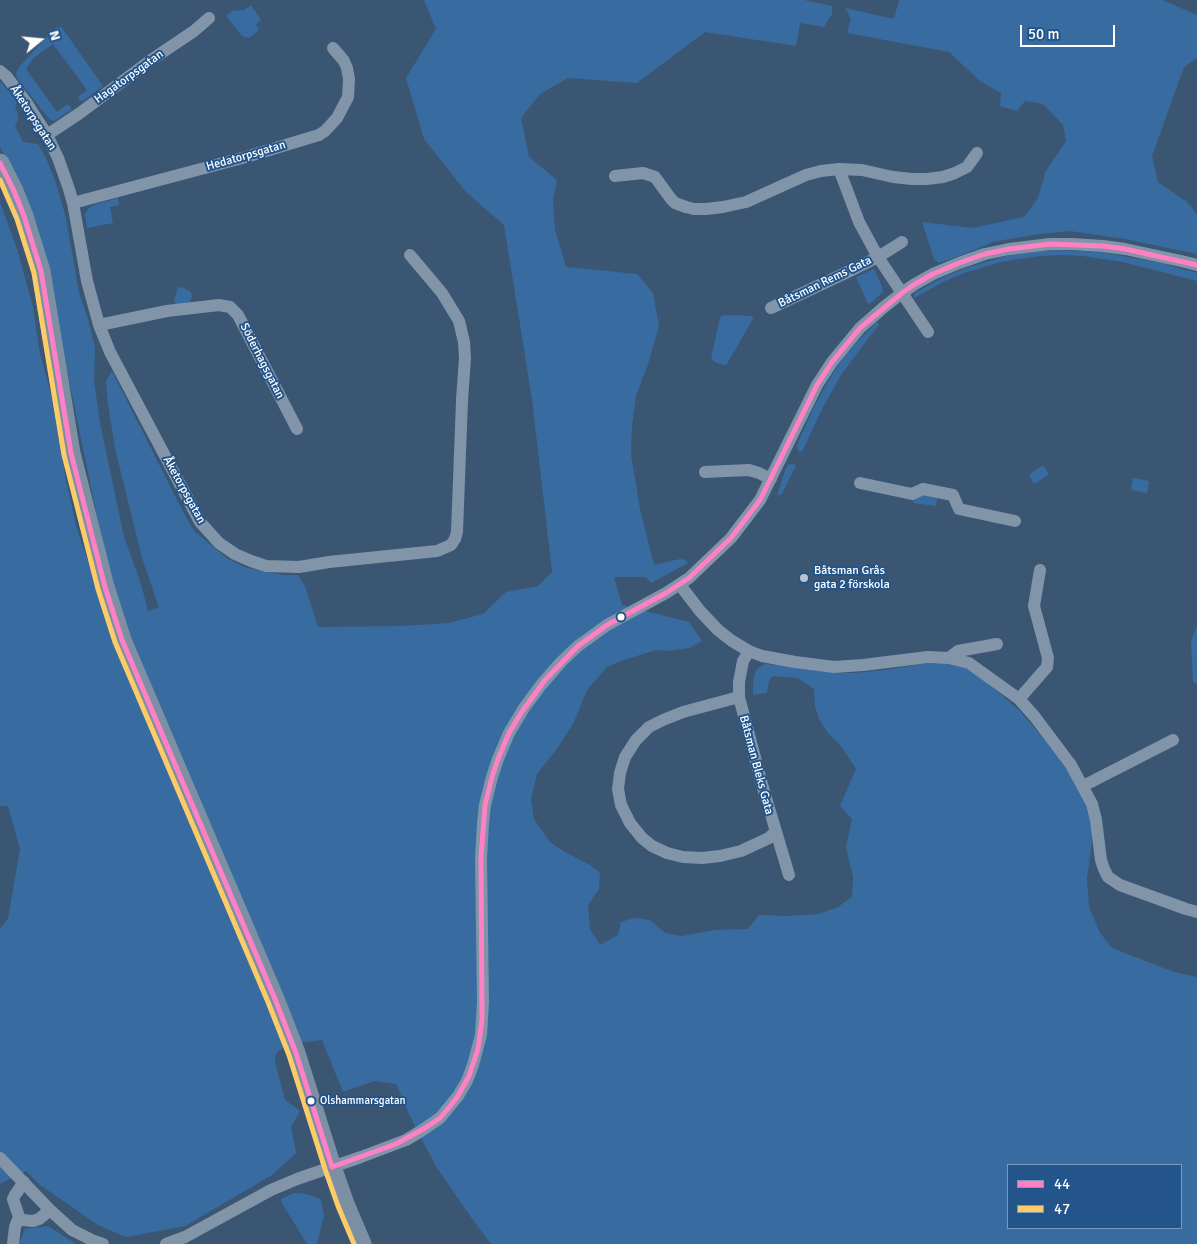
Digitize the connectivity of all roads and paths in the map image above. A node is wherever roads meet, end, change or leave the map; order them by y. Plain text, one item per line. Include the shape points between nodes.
1 (209, 18) dead end
2 (333, 48) dead end
3 (0, 71) edge
4 (47, 135) junction
5 (977, 153) dead end
6 (0, 163) edge
7 (840, 169) junction
8 (615, 176) dead end
9 (73, 203) junction
10 (902, 242) dead end
11 (410, 255) dead end
12 (878, 256) junction
13 (1197, 265) edge
14 (902, 293) junction
15 (771, 308) dead end
16 (99, 325) junction
17 (928, 332) dead end
18 (297, 429) dead end
19 (705, 472) dead end
20 (771, 479) junction
21 (860, 484) dead end
22 (1016, 521) dead end
23 (1040, 570) dead end
24 (680, 585) junction
25 (997, 644) dead end
26 (749, 651) junction
27 (949, 658) junction
28 (739, 697) junction
29 (1018, 698) junction
30 (1173, 740) dead end
31 (1083, 786) junction
32 (775, 832) junction
33 (789, 875) dead end
34 (1197, 912) edge
35 (0, 1158) edge
36 (332, 1167) junction
37 (24, 1182) junction
38 (50, 1210) junction
39 (19, 1217) junction
40 (13, 1244) edge
41 (103, 1244) edge
42 (166, 1244) edge
43 (362, 1244) edge

1 - 4 street, Hagatorpsgatan
2 - 9 street, Hedatorpsgatan via 347,68 348,97 337,118 319,135
3 - 4 street, Åketorpsgatan
4 - 9 street, Åketorpsgatan
5 - 7 street via 967,167 927,179
6 - 36 street via 24,216 41,272 71,453 122,640 275,999 296,1052
7 - 8 street via 806,175 746,202 706,209 676,203 650,175
7 - 12 street, Båtsman Rems Gata via 859,222
9 - 16 street, Åketorpsgatan via 87,281
10 - 12 street, Båtsman Rems Gata
11 - 16 street, Åketorpsgatan via 442,293 459,321 464,342 456,532 451,545 437,551 299,567 266,566 235,554 219,543 200,522 110,352
12 - 14 street, Båtsman Rems Gata
12 - 15 street, Båtsman Rems Gata
13 - 14 street via 1125,249 1050,244 985,254 933,274
14 - 17 street, Båtsman Rems Gata
14 - 20 street via 860,328 832,362 804,410
16 - 18 street, Söderhagsgatan via 167,311 219,305 230,307 238,315
19 - 20 street via 748,470
20 - 24 street via 760,500 731,538
21 - 22 street via 912,494 923,489 953,495 959,509
23 - 29 street via 1034,606 1048,658 1047,667
24 - 26 street via 718,630
24 - 36 street via 607,625 570,654 531,698 504,744 490,782 483,823 481,1036 467,1081 440,1118 411,1137
25 - 27 street via 958,651
26 - 27 street via 787,661 834,666
26 - 28 street, Båtsman Bleks Gata via 743,661
27 - 29 street via 969,663
28 - 32 street, Båtsman Bleks Gata
28 - 32 street, Båtsman Bleks Gata via 683,712 649,728 625,757 618,789 621,805 642,838 667,853 684,857 702,858 742,851
29 - 31 street via 1071,765
30 - 31 street
31 - 34 street via 1092,804 1101,860 1108,877 1120,885
32 - 33 street, Båtsman Bleks Gata
35 - 37 street
36 - 42 street via 270,1190 185,1237
36 - 43 street
37 - 38 street
37 - 39 street via 14,1199
38 - 39 street via 33,1221
38 - 41 street via 72,1230
39 - 40 street via 14,1227

